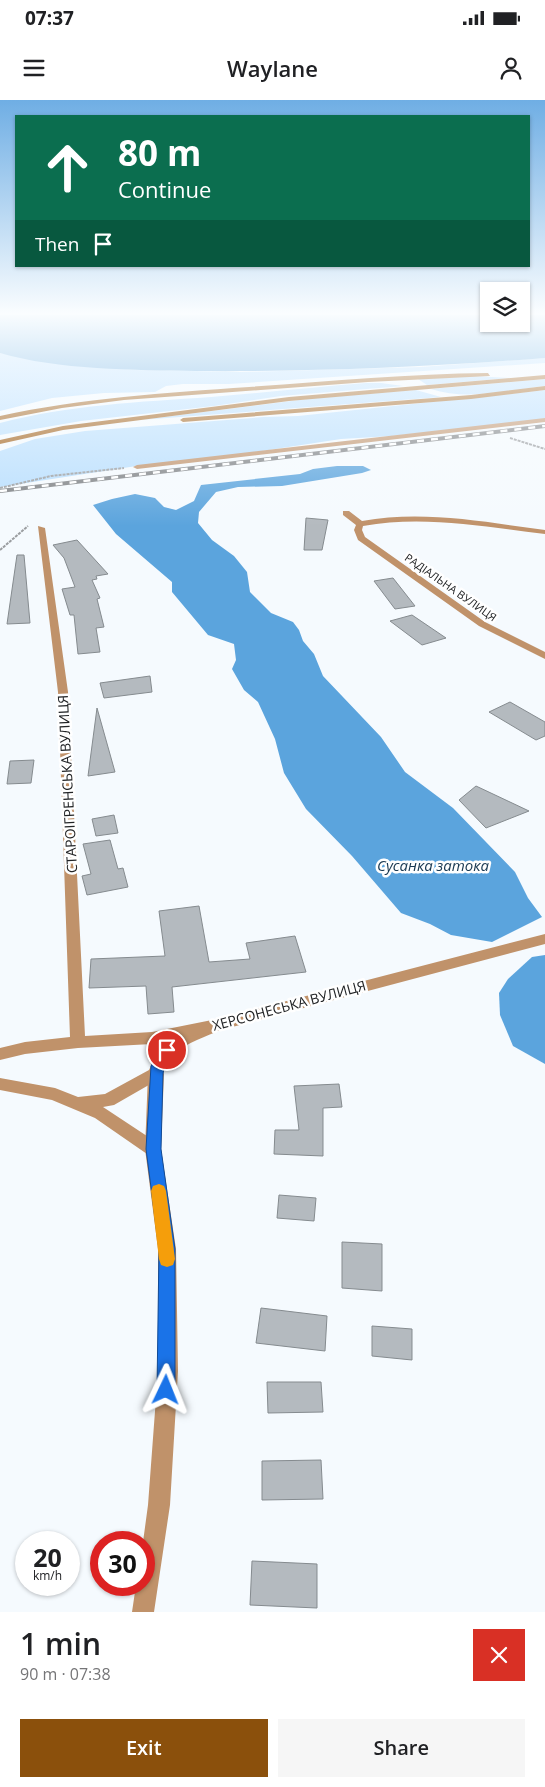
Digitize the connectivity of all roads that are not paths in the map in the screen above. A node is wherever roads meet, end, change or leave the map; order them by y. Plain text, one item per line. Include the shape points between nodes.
1 (294, 386) edge
2 (410, 386) edge
3 (445, 386) edge
4 (419, 388) junction
5 (545, 388) edge
6 (471, 396) junction
7 (0, 418) edge
8 (545, 420) edge
9 (63, 428) junction
10 (0, 442) edge
11 (137, 466) road end
12 (346, 513) dead end
13 (360, 524) junction
14 (41, 528) road end
15 (545, 532) edge
16 (545, 656) edge
17 (545, 939) edge
18 (217, 1025) junction
19 (78, 1042) junction
20 (0, 1054) edge
21 (156, 1074) junction
22 (0, 1084) edge
23 (78, 1104) junction
24 (153, 1149) junction
25 (143, 1612) edge

1 - 7 street via 94,400
2 - 4 street
3 - 4 street
4 - 6 street via 441,394
4 - 9 street via 289,399
5 - 6 street
6 - 9 street
8 - 11 street
9 - 10 street
12 - 13 street, РАДІАЛЬНА ВУЛИЦЯ
13 - 15 street via 391,519 432,520
13 - 16 street, РАДІАЛЬНА ВУЛИЦЯ via 361,538 482,624
14 - 19 street, СТАРОІГРЕНСЬКА ВУЛИЦЯ via 63,692
17 - 18 street, ХЕРСОНЕСЬКА ВУЛИЦЯ
18 - 19 street, ХЕРСОНЕСЬКА ВУЛИЦЯ via 152,1038
18 - 21 street via 167,1050
19 - 20 street, ХЕРСОНЕСЬКА ВУЛИЦЯ
21 - 23 street via 108,1100
21 - 24 street
22 - 23 street via 55,1094
23 - 24 street via 101,1113
24 - 25 street via 167,1249 168,1371 159,1505

